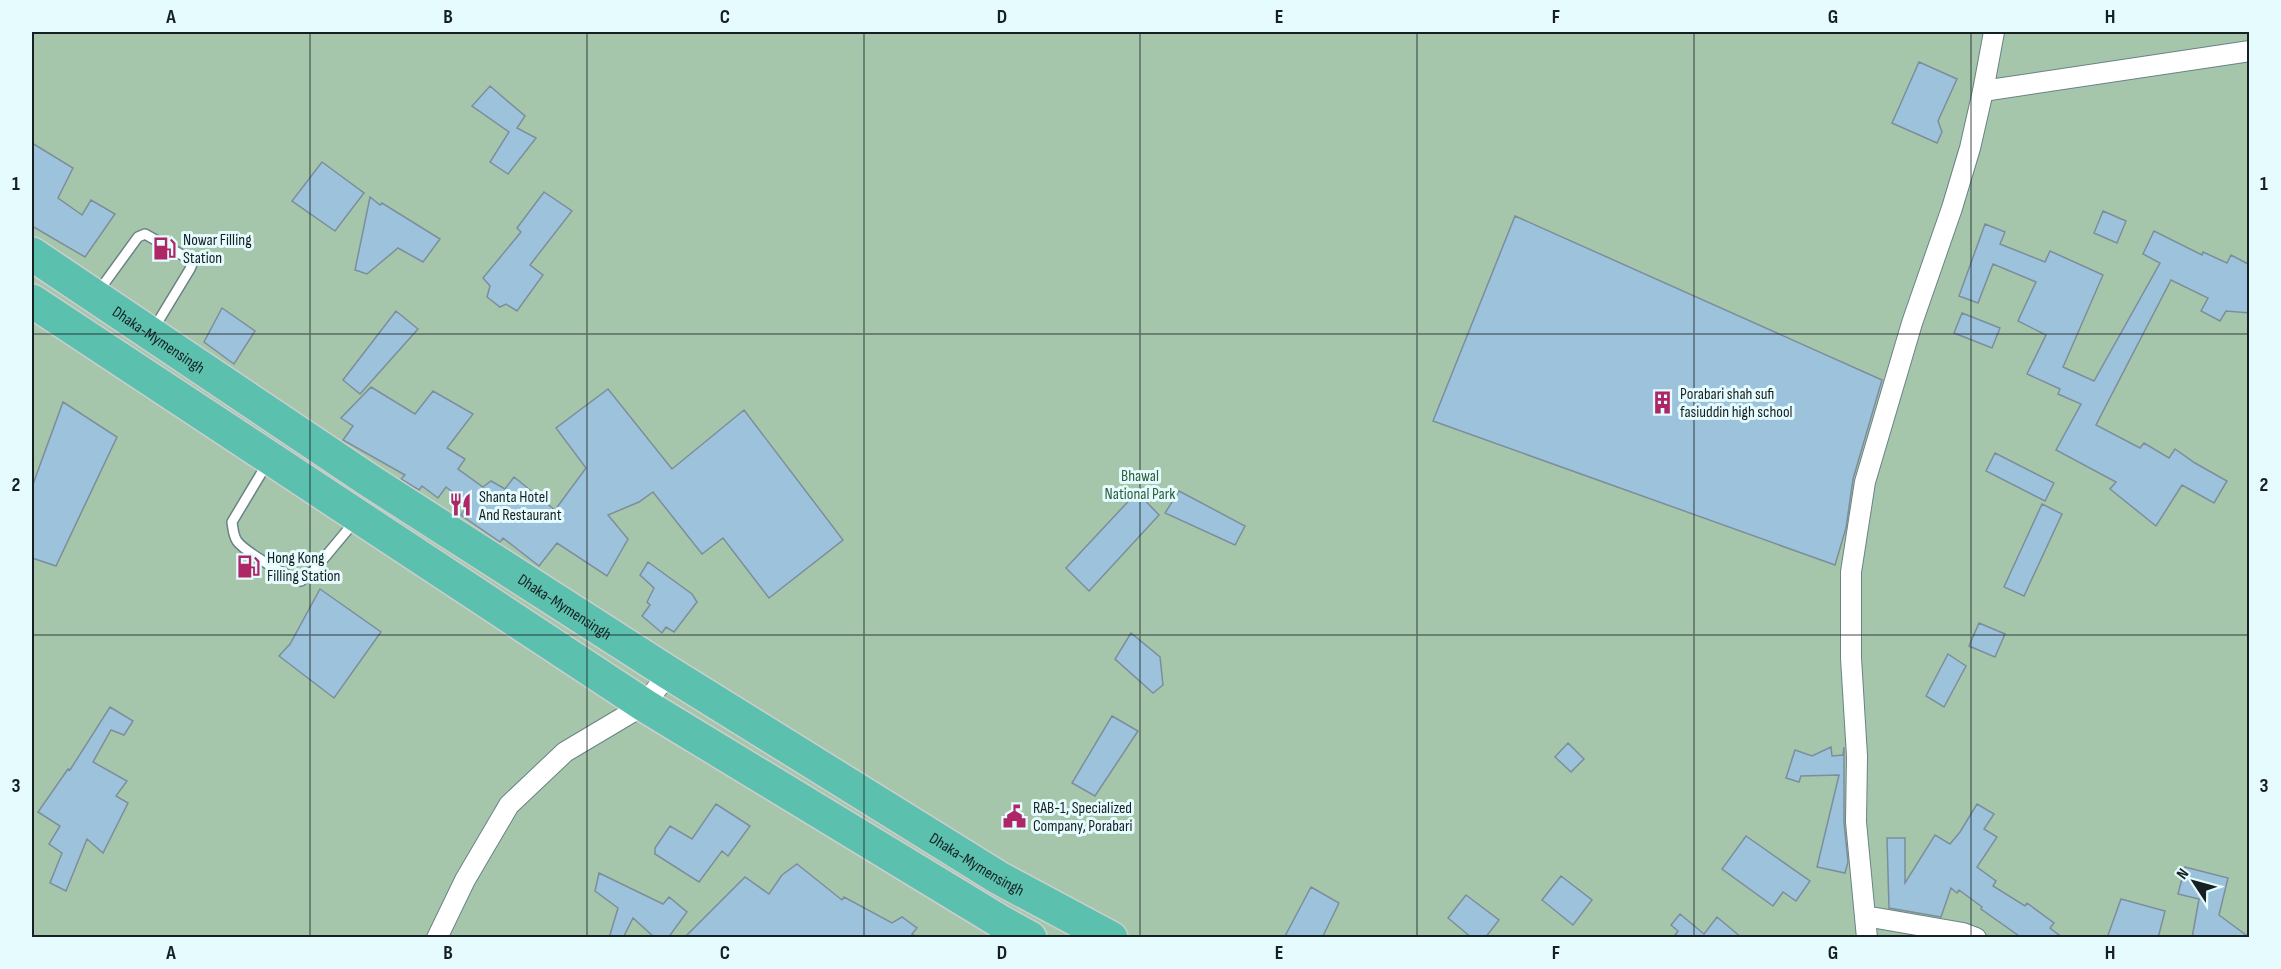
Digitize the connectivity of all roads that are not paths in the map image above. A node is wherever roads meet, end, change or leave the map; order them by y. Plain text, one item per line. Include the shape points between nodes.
1 (1994, 32) edge
2 (2250, 51) edge
3 (1983, 91) junction
4 (32, 254) edge
5 (95, 297) junction
6 (32, 301) edge
7 (150, 334) junction
8 (270, 459) junction
9 (359, 517) junction
10 (669, 673) junction
11 (644, 705) junction
12 (1865, 916) junction
13 (437, 938) edge
14 (1030, 938) edge
15 (1111, 938) edge
16 (1867, 938) edge
17 (1976, 938) edge

1 - 3 street
2 - 3 street
3 - 12 street via 1952,208 1912,323 1865,482 1851,572 1856,822
4 - 5 highway, Dhaka-Mymensingh
5 - 7 highway, Dhaka-Mymensingh
5 - 7 lane via 138,237 145,234 189,259 190,269
6 - 8 highway
7 - 10 highway, Dhaka-Mymensingh
8 - 9 highway
8 - 9 lane via 232,522 237,542 269,565 302,581
9 - 11 highway
10 - 11 street
10 - 15 highway, Dhaka-Mymensingh via 999,878
11 - 13 street via 565,752 509,805
11 - 14 highway
12 - 16 street
12 - 17 street

